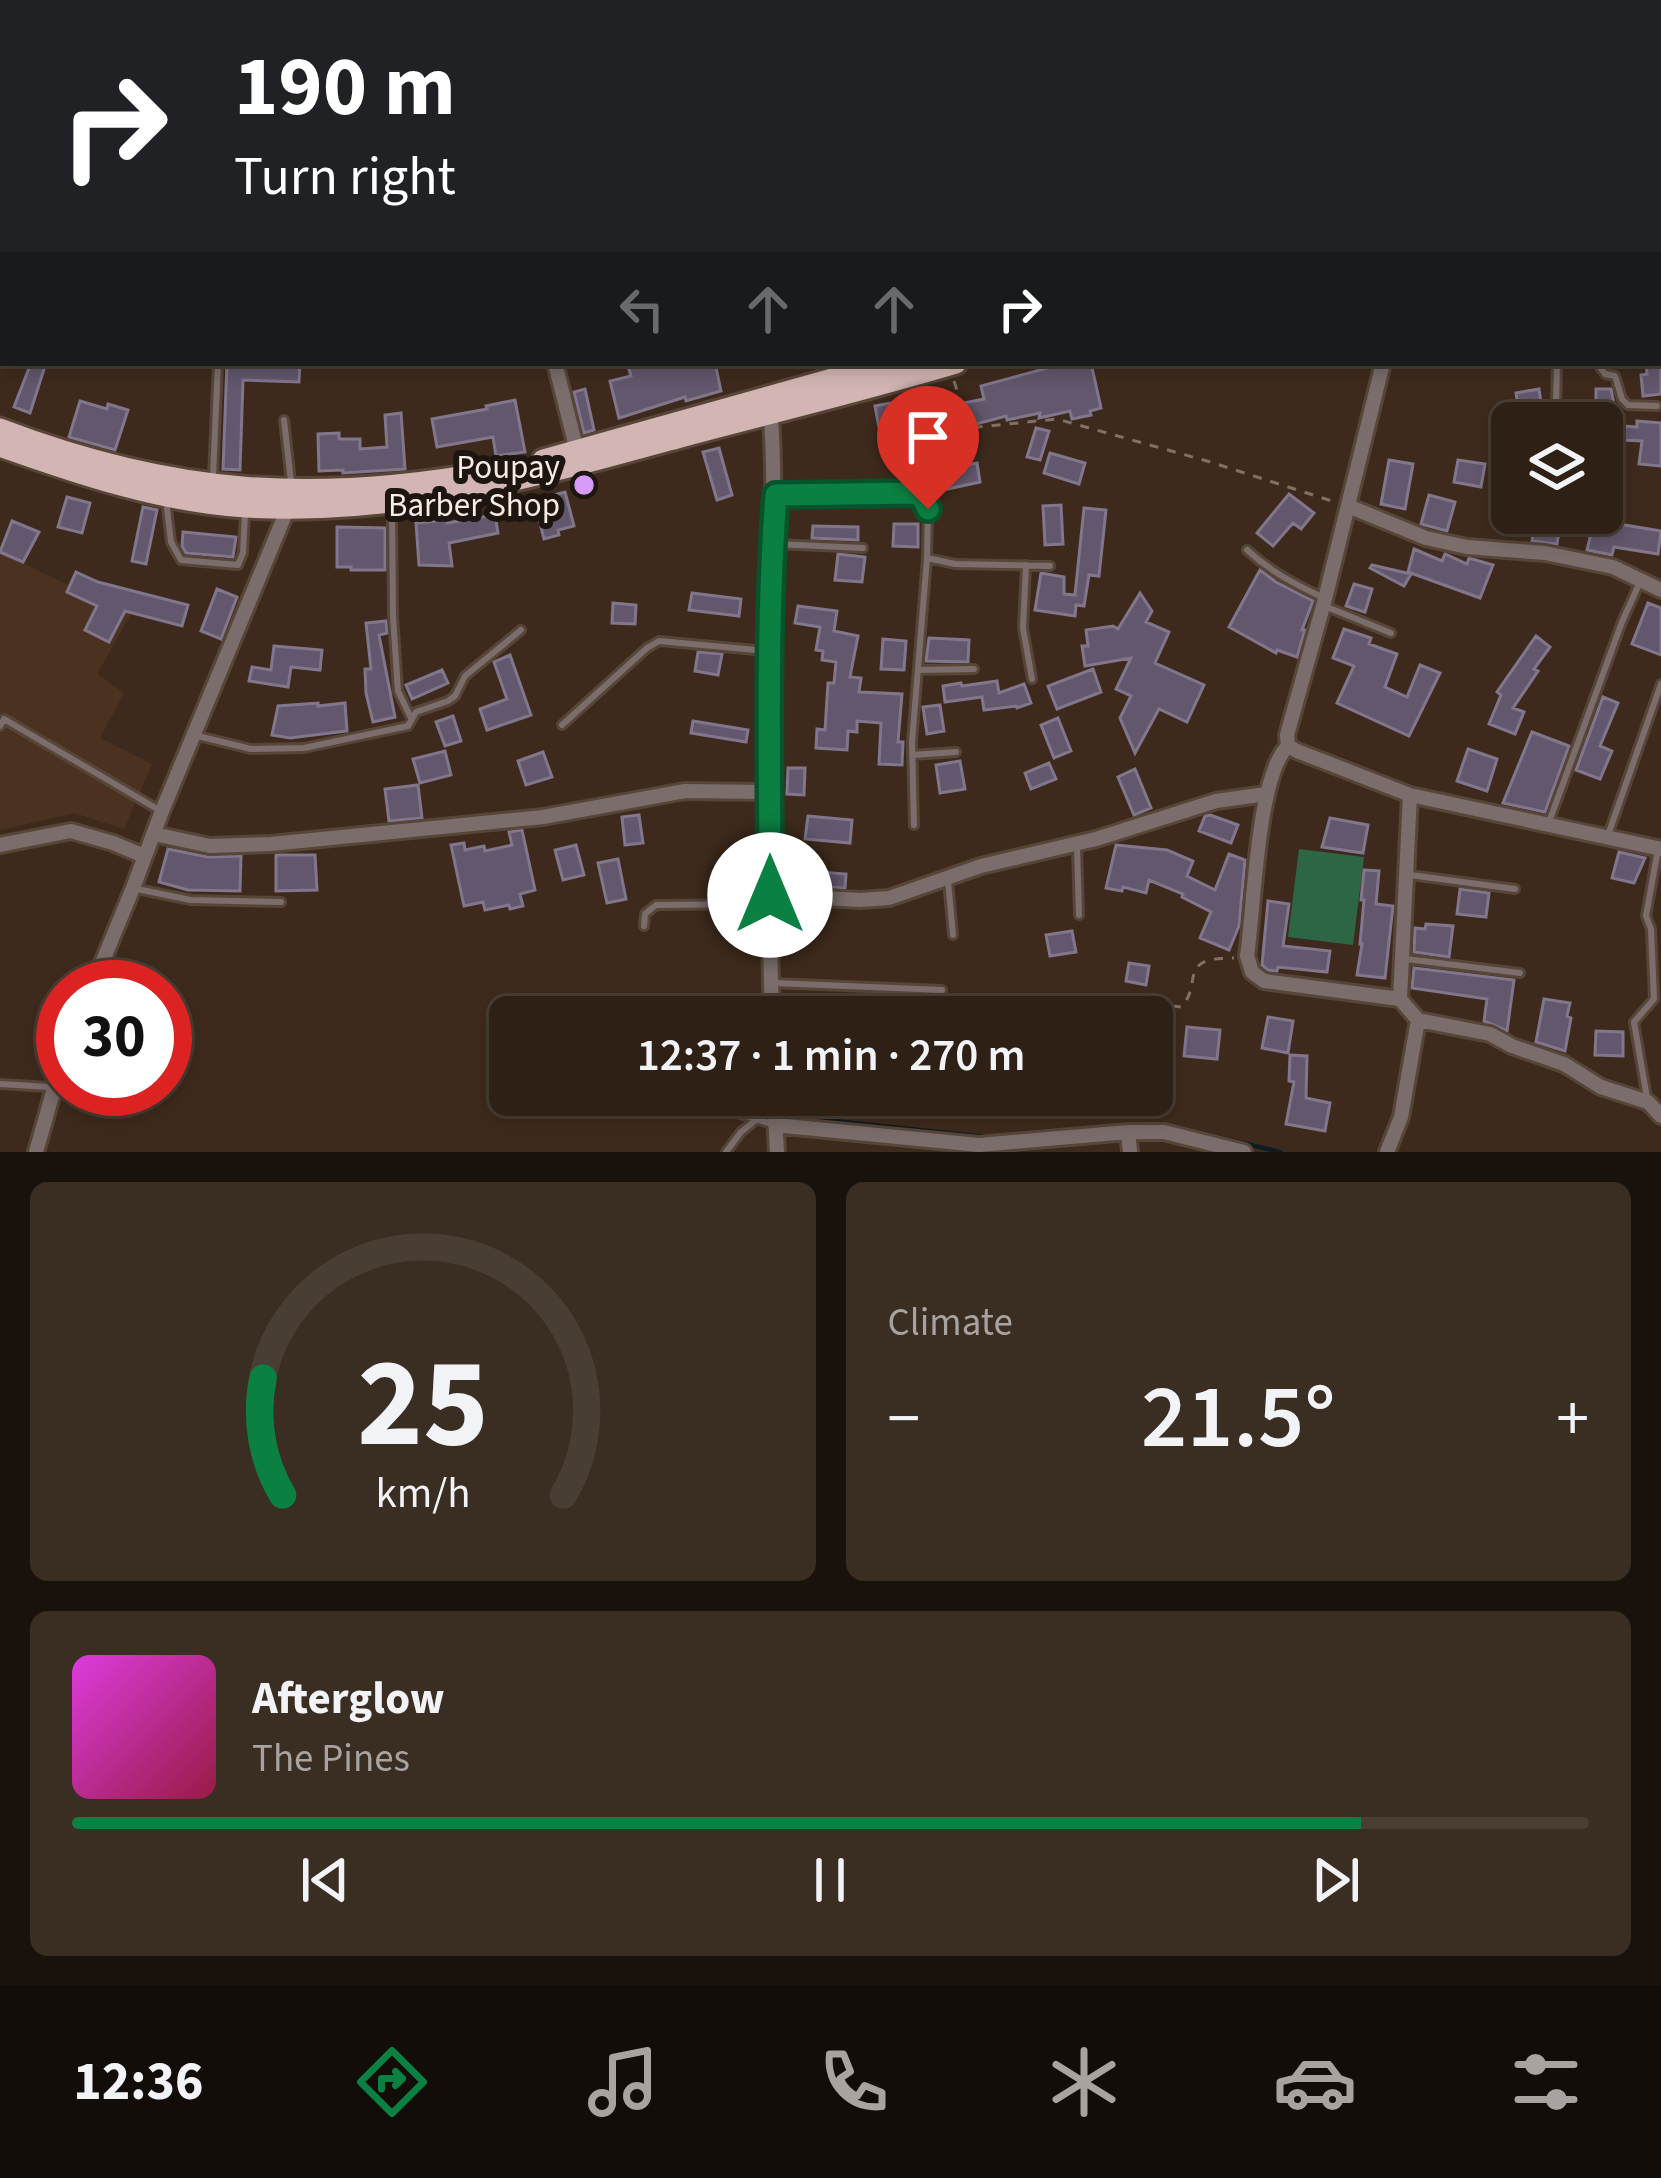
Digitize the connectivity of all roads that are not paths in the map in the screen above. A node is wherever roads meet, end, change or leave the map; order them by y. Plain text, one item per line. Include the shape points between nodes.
1 (218, 366) edge
2 (556, 366) edge
3 (880, 366) edge
4 (944, 366) edge
5 (1382, 366) edge
6 (1557, 366) edge
7 (1599, 366) edge
8 (1556, 402) edge
9 (770, 404) junction
10 (1657, 406) dead end
11 (284, 420) dead end
12 (0, 429) edge
13 (0, 446) edge
14 (577, 451) junction
15 (213, 486) junction
16 (776, 495) junction
17 (166, 496) junction
18 (291, 500) junction
19 (392, 504) junction
20 (1348, 506) junction
21 (245, 507) junction
22 (772, 544) junction
23 (862, 548) dead end
24 (1247, 550) dead end
25 (928, 559) junction
26 (1026, 566) junction
27 (1049, 566) dead end
28 (1641, 579) junction
29 (1661, 590) edge
30 (1324, 602) junction
31 (521, 630) dead end
32 (1391, 633) dead end
33 (770, 652) junction
34 (974, 669) dead end
35 (918, 670) junction
36 (1033, 679) dead end
37 (1661, 684) edge
38 (412, 718) junction
39 (562, 725) dead end
40 (0, 726) edge
41 (194, 735) junction
42 (1288, 746) junction
43 (956, 752) dead end
44 (912, 754) junction
45 (770, 792) junction
46 (1266, 794) junction
47 (1410, 795) junction
48 (161, 812) junction
49 (914, 825) dead end
50 (1548, 825) junction
51 (154, 834) junction
52 (1607, 838) junction
53 (1076, 843) junction
54 (0, 844) edge
55 (1659, 849) edge
56 (144, 856) junction
57 (1407, 874) junction
58 (947, 878) junction
59 (134, 888) junction
60 (1515, 889) dead end
61 (769, 899) junction
62 (281, 902) dead end
63 (1079, 915) dead end
64 (644, 926) dead end
65 (953, 935) dead end
66 (1402, 958) junction
67 (103, 960) edge
68 (1520, 973) dead end
69 (771, 983) junction
70 (943, 990) dead end
71 (771, 996) edge
72 (1400, 999) junction
73 (1418, 1020) junction
74 (0, 1084) edge
75 (36, 1086) edge
76 (1648, 1102) junction
77 (48, 1116) edge
78 (747, 1116) edge
79 (775, 1116) edge
80 (1661, 1116) edge
81 (757, 1119) junction
82 (775, 1125) junction
83 (1129, 1132) junction
84 (41, 1150) edge
85 (726, 1152) edge
86 (777, 1152) edge
87 (1130, 1152) edge
88 (1244, 1152) edge
89 (1387, 1152) edge

1 - 15 lane
2 - 14 street
3 - 9 highway
4 - 9 highway
5 - 20 street
6 - 8 lane
7 - 10 lane via 1615,376 1628,405
9 - 14 highway
9 - 16 street
9 - 19 highway via 525,479
11 - 18 lane
12 - 15 highway via 83,458
13 - 17 highway
14 - 18 highway via 450,480
15 - 18 highway
16 - 22 street
16 - 25 lane via 916,493 928,509
17 - 21 highway
17 - 21 lane via 181,560 238,565
18 - 19 highway
18 - 21 highway
18 - 41 street
19 - 38 lane via 398,692
20 - 28 street via 1426,538 1545,554
20 - 30 street
22 - 23 lane
22 - 33 street
24 - 30 lane
25 - 26 lane
25 - 35 lane
26 - 27 lane
26 - 36 lane via 1023,628
28 - 29 street
28 - 50 lane
30 - 32 lane
30 - 42 street
31 - 38 lane via 465,676 455,696
33 - 39 lane via 659,641
33 - 45 street
34 - 35 lane
35 - 44 lane
37 - 52 lane
38 - 41 lane via 408,726 304,748 250,749
40 - 48 lane via 4,718
41 - 48 street
42 - 46 street
42 - 47 street
43 - 44 lane
44 - 49 lane
45 - 51 street via 685,791 542,817 271,844 210,847
45 - 61 street
46 - 53 street
46 - 72 street via 1247,956 1252,972 1264,981
47 - 50 street
47 - 57 street
48 - 51 street
50 - 52 street
51 - 56 street
52 - 55 street
53 - 58 street
53 - 63 lane
54 - 56 street via 71,831
55 - 76 lane via 1646,916 1654,999 1634,1022
56 - 59 street
57 - 60 lane
57 - 66 street
58 - 61 street via 889,898
58 - 65 lane
59 - 62 lane via 191,900
59 - 67 street
61 - 64 lane via 656,904
61 - 69 street
66 - 68 lane
66 - 72 street
69 - 70 lane
69 - 71 street
72 - 73 street
73 - 76 street via 1490,1034
73 - 89 street
74 - 75 lane
76 - 80 street
77 - 84 street
78 - 81 lane
79 - 82 street
81 - 82 lane
81 - 85 lane
82 - 83 street via 979,1145
82 - 86 street
83 - 87 street
83 - 88 street

